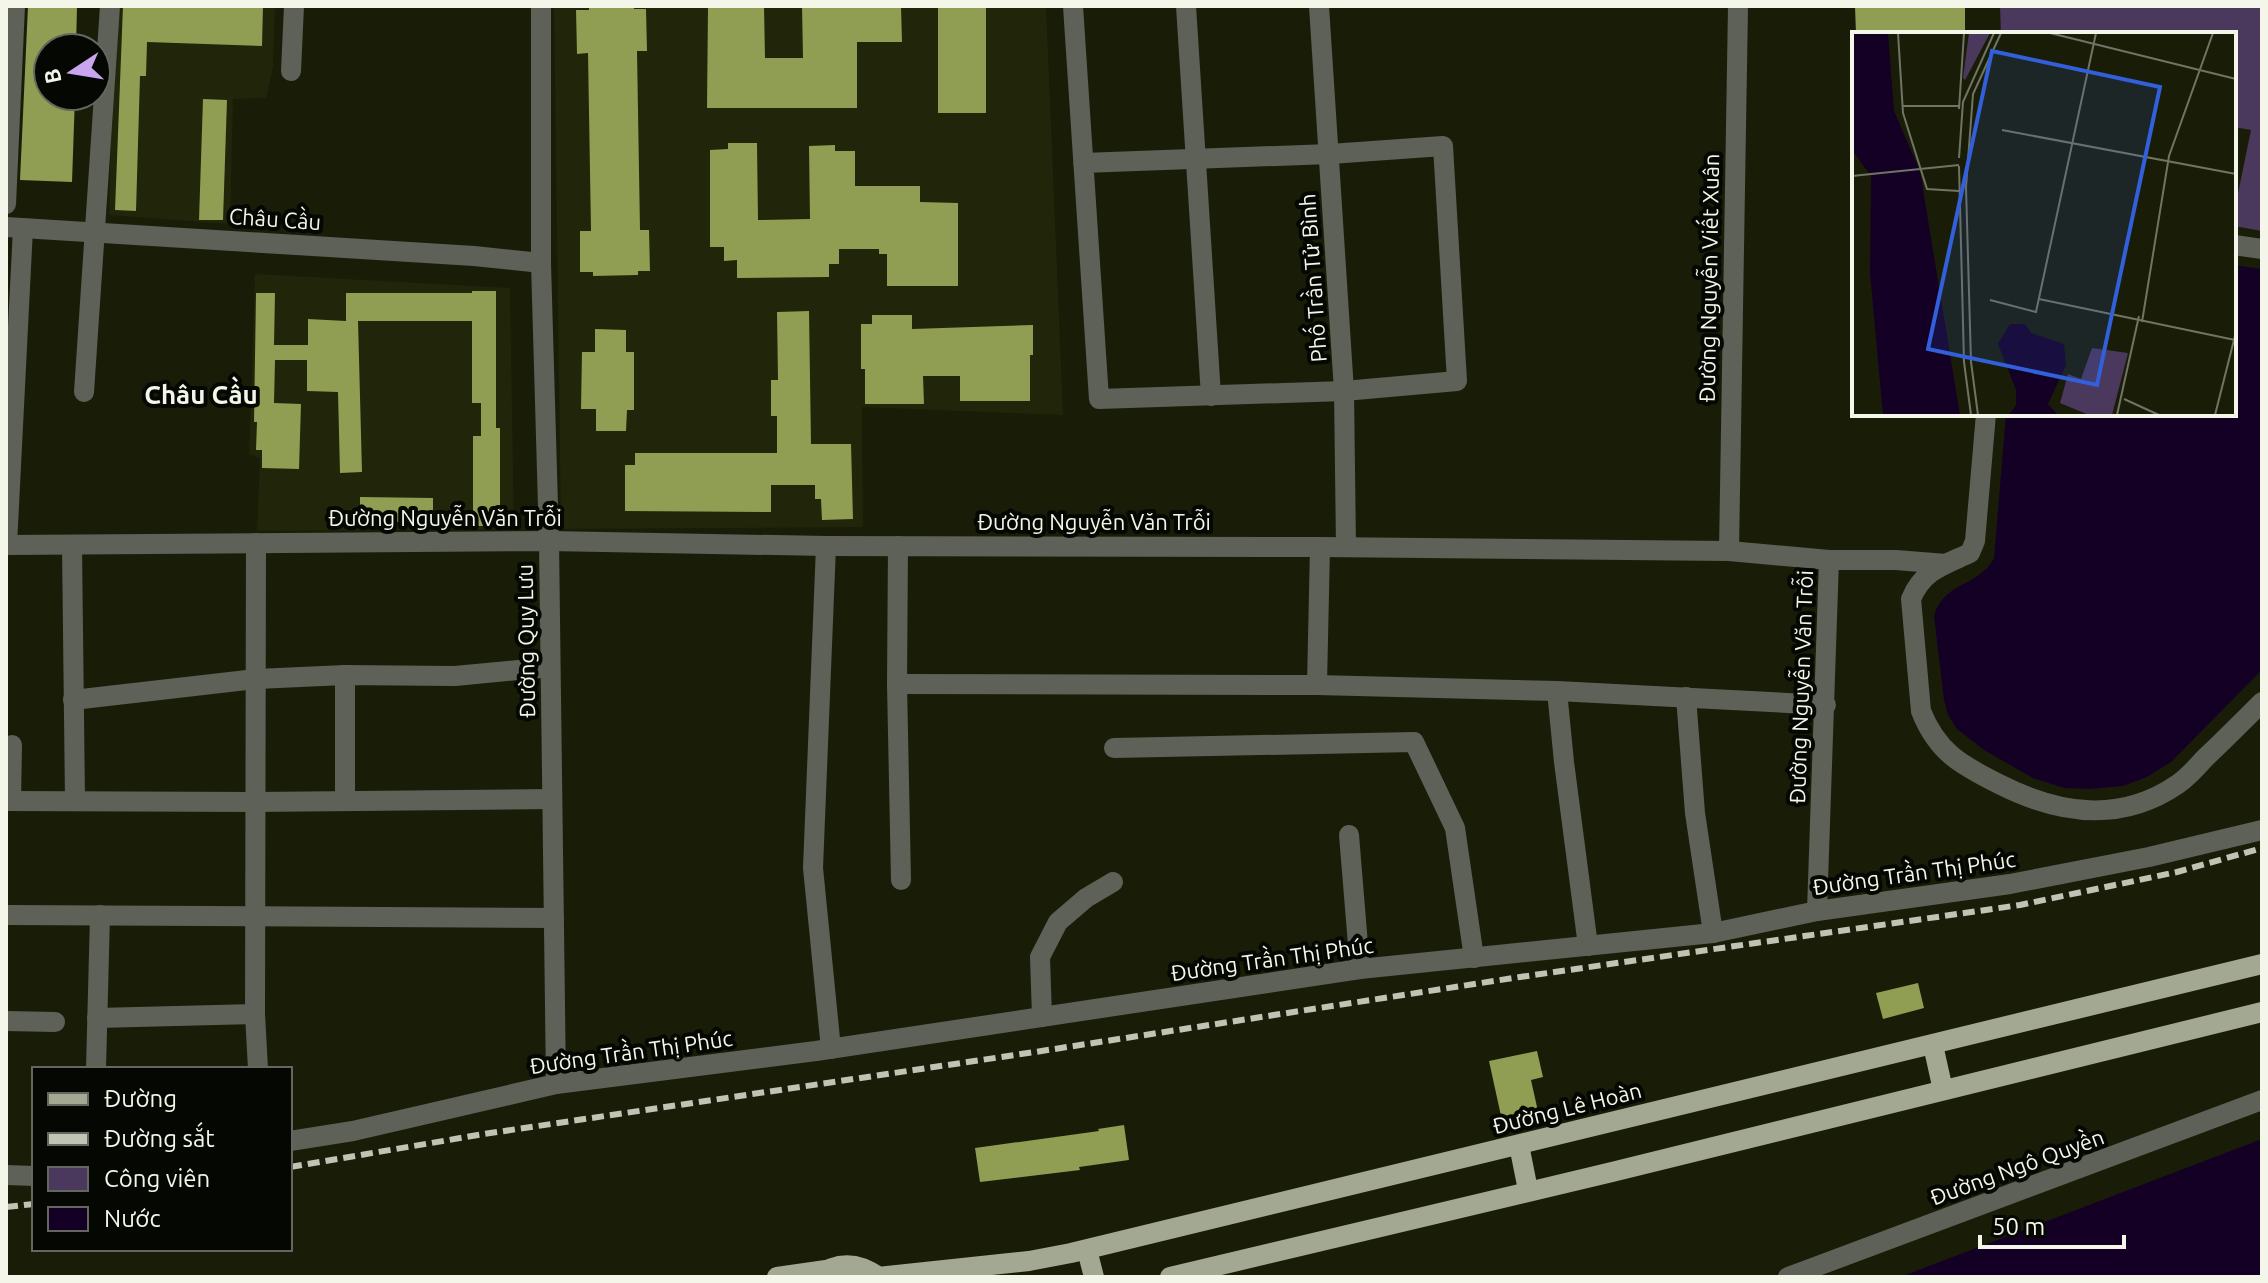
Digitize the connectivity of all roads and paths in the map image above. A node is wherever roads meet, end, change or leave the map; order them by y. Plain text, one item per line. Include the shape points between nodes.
1 (15, 6) edge
2 (110, 6) edge
3 (294, 6) edge
4 (541, 6) edge
5 (1073, 6) edge
6 (1186, 6) edge
7 (1319, 6) edge
8 (1738, 6) edge
9 (291, 71) dead end
10 (1330, 154) junction
11 (1197, 159) junction
12 (1083, 163) junction
13 (6, 204) edge
14 (14, 227) edge
15 (96, 232) junction
16 (2236, 245) edge
17 (2262, 249) edge
18 (541, 263) junction
19 (1344, 391) junction
20 (84, 392) dead end
21 (1211, 396) junction
22 (1986, 416) edge
23 (549, 541) junction
24 (256, 543) junction
25 (7, 545) edge
26 (72, 545) junction
27 (826, 546) junction
28 (898, 546) junction
29 (1320, 547) junction
30 (1346, 547) junction
31 (1729, 551) junction
32 (1829, 560) junction
33 (1946, 564) junction
34 (550, 667) junction
35 (345, 675) junction
36 (256, 679) junction
37 (897, 684) junction
38 (1317, 685) junction
39 (1557, 691) junction
40 (1686, 697) junction
41 (73, 700) junction
42 (2262, 702) edge
43 (1826, 705) junction
44 (12, 745) dead end
45 (1114, 748) dead end
46 (552, 799) junction
47 (8, 801) edge
48 (75, 801) junction
49 (345, 801) junction
50 (255, 802) junction
51 (2262, 830) edge
52 (1349, 835) dead end
53 (901, 880) dead end
54 (1113, 882) dead end
55 (1817, 911) junction
56 (6, 915) edge
57 (100, 915) junction
58 (255, 916) junction
59 (554, 918) junction
60 (1713, 933) junction
61 (1588, 946) junction
62 (1474, 958) junction
63 (2262, 964) edge
64 (1360, 969) junction
65 (2262, 1012) edge
66 (255, 1014) junction
67 (1042, 1017) junction
68 (97, 1018) junction
69 (6, 1021) edge
70 (55, 1022) dead end
71 (1933, 1045) junction
72 (831, 1049) junction
73 (96, 1067) edge
74 (258, 1067) edge
75 (556, 1084) junction
76 (1943, 1090) junction
77 (2262, 1100) edge
78 (292, 1141) edge
79 (1519, 1145) junction
80 (6, 1175) edge
81 (32, 1176) edge
82 (1528, 1190) junction
83 (1087, 1250) junction
84 (821, 1273) edge
85 (777, 1277) edge
86 (879, 1277) edge
87 (1094, 1277) edge
88 (1170, 1277) edge
89 (1788, 1277) edge

1 - 13 street
2 - 15 street
3 - 9 street
4 - 18 street, Đường Quy Lưu
5 - 12 street
6 - 11 street
7 - 10 street, Phố Trần Tử Bình
8 - 31 street, Đường Nguyễn Viết Xuân
10 - 11 street
10 - 19 street, Phố Trần Tử Bình
10 - 19 street via 1443,146 1457,381
11 - 12 street
11 - 21 street
12 - 21 street via 1099,399
14 - 15 street, Châu Cầu
14 - 25 street
15 - 18 street, Châu Cầu
15 - 20 street
16 - 17 street
18 - 23 street, Đường Quy Lưu
19 - 21 street
19 - 30 street, Phố Trần Tử Bình
22 - 33 street via 1975,541 1970,553
23 - 24 street, Đường Nguyễn Văn Trỗi
23 - 27 street, Đường Nguyễn Văn Trỗi
23 - 34 street, Đường Quy Lưu
24 - 26 street, Đường Nguyễn Văn Trỗi
24 - 36 street
25 - 26 street, Đường Nguyễn Văn Trỗi
26 - 41 street
27 - 28 street, Đường Nguyễn Văn Trỗi
27 - 72 street via 813,868
28 - 29 street, Đường Nguyễn Văn Trỗi
28 - 37 street
29 - 30 street, Đường Nguyễn Văn Trỗi
29 - 38 street
30 - 31 street, Đường Nguyễn Văn Trỗi
31 - 32 street, Đường Nguyễn Văn Trỗi
32 - 33 street
32 - 43 street, Đường Nguyễn Văn Trỗi
33 - 42 street via 1917,583 1911,599 1921,711 1938,742 1962,766 2028,799 2064,809 2100,810 2161,794 2181,782
34 - 35 street via 455,676
34 - 46 street, Đường Quy Lưu
35 - 36 street
35 - 49 street
36 - 41 street
36 - 50 street
37 - 38 street
37 - 53 street
38 - 39 street
39 - 40 street
39 - 61 street
40 - 43 street
40 - 60 street via 1695,813
41 - 48 street
43 - 55 street, Đường Nguyễn Văn Trỗi
44 - 47 street
45 - 62 street via 1414,742 1455,828
46 - 49 street
46 - 59 street, Đường Quy Lưu
47 - 48 street
48 - 50 street
49 - 50 street
50 - 58 street
51 - 55 street, Đường Trần Thị Phúc via 2010,884
52 - 64 street
54 - 67 street via 1058,922 1040,957
55 - 60 street, Đường Trần Thị Phúc
56 - 57 street
57 - 58 street
57 - 68 street
58 - 59 street
58 - 66 street
59 - 75 street, Đường Quy Lưu
60 - 61 street, Đường Trần Thị Phúc
61 - 62 street, Đường Trần Thị Phúc
62 - 64 street, Đường Trần Thị Phúc
63 - 71 main road, Đường Lê Hoàn
64 - 67 street, Đường Trần Thị Phúc
65 - 76 main road
66 - 68 street
66 - 74 street
67 - 72 street, Đường Trần Thị Phúc
68 - 73 street
69 - 70 street
71 - 76 main road
71 - 79 main road, Đường Lê Hoàn
72 - 75 street, Đường Trần Thị Phúc
75 - 78 street, Đường Trần Thị Phúc
76 - 82 main road
77 - 89 street, Đường Ngô Quyền
79 - 82 main road
79 - 83 main road, Đường Lê Hoàn
80 - 81 street
82 - 88 main road
83 - 86 main road, Đường Lê Hoàn
83 - 87 main road
84 - 85 main road
84 - 86 main road via 853,1265

